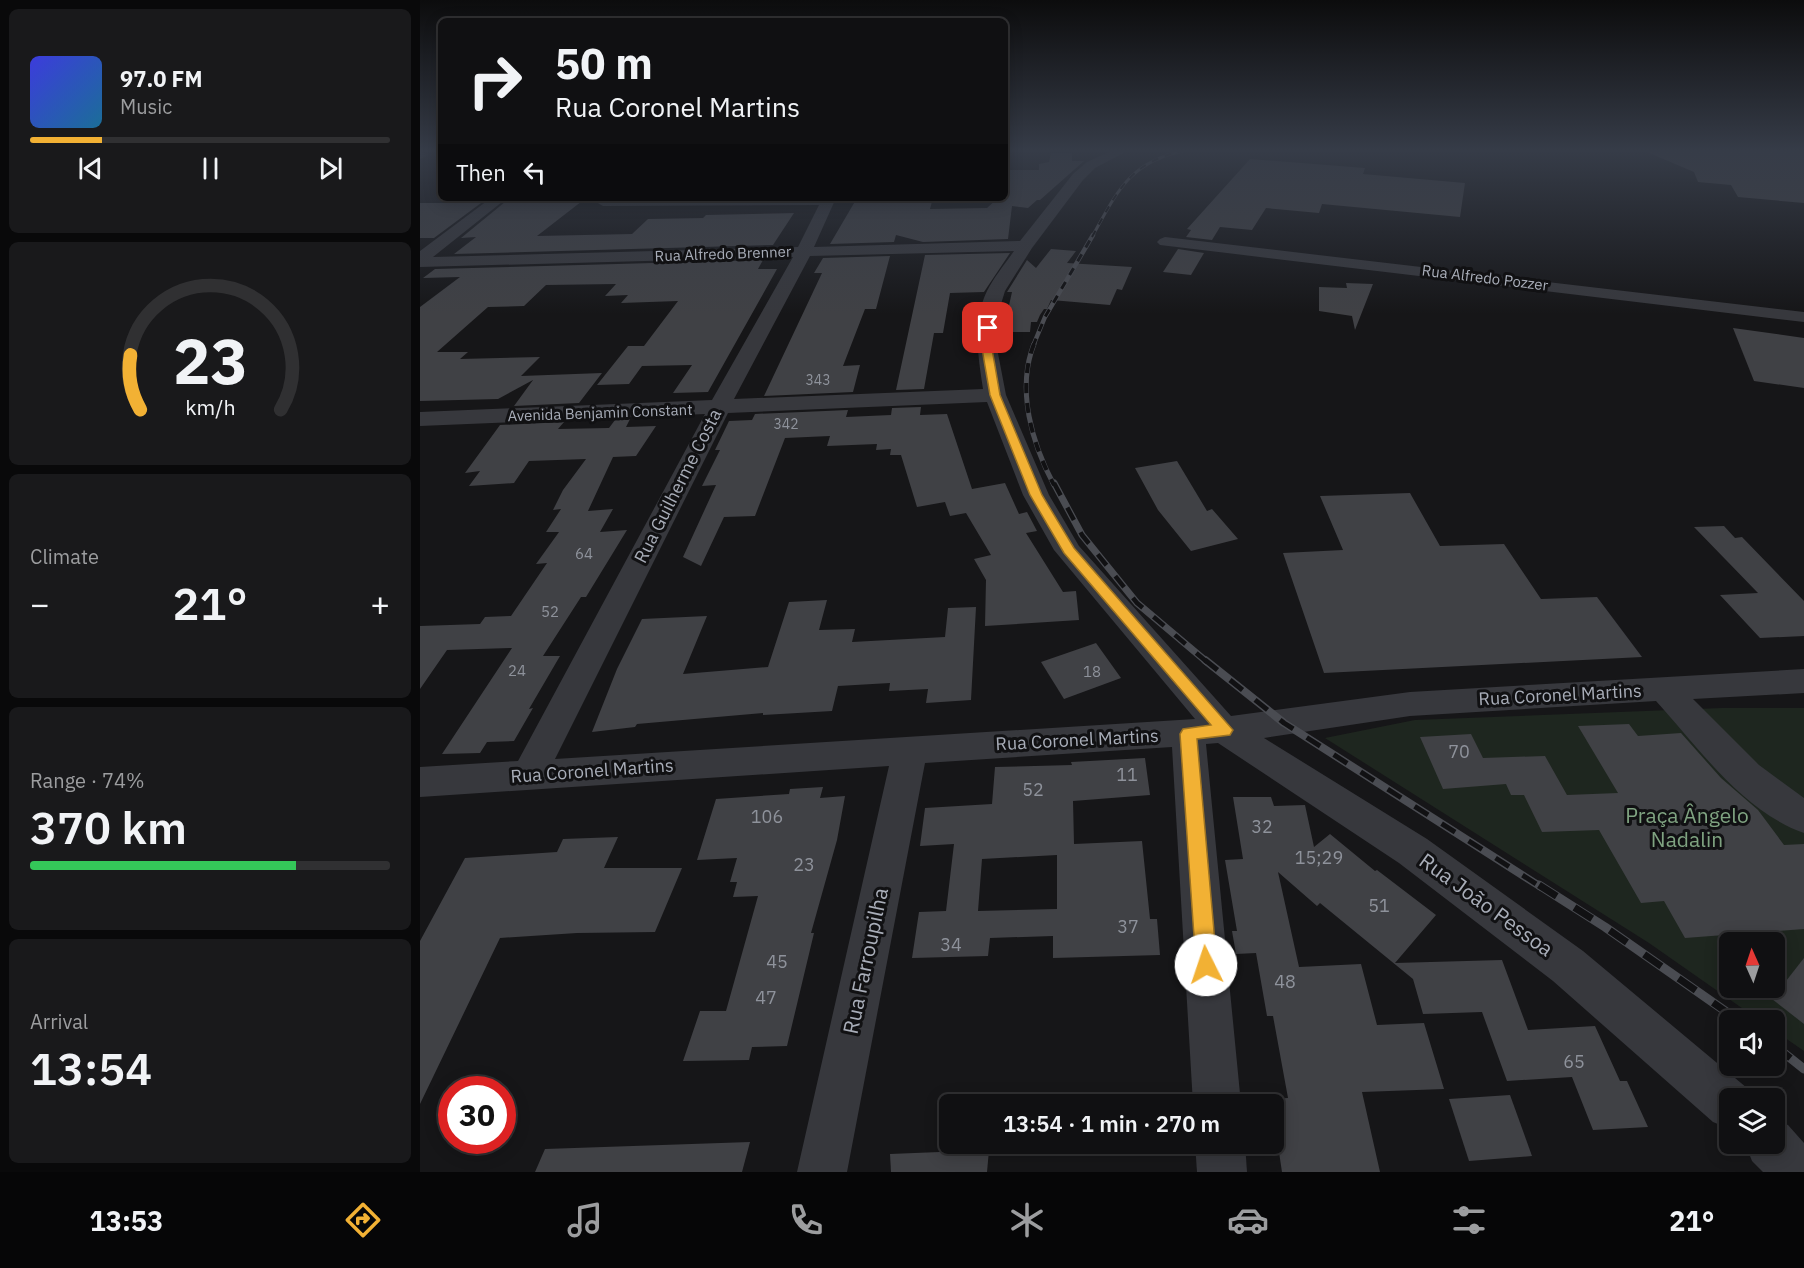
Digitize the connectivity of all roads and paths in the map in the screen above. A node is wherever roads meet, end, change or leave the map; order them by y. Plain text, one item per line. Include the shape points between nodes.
1 (492, 205) edge
2 (826, 205) edge
3 (1057, 205) edge
4 (1165, 242) dead end
5 (1025, 246) junction
6 (804, 252) junction
7 (420, 261) edge
8 (1804, 317) edge
9 (995, 395) junction
10 (719, 408) junction
11 (420, 419) edge
12 (1804, 681) edge
13 (1664, 689) junction
14 (1206, 732) junction
15 (910, 750) junction
16 (529, 775) junction
17 (420, 782) edge
18 (1804, 817) edge
19 (1217, 1094) edge
20 (1719, 1096) edge
21 (1221, 1154) edge
22 (1780, 1154) edge
23 (822, 1172) edge
24 (1222, 1172) edge
25 (1797, 1172) edge

1 - 7 street
2 - 6 street, Rua Guilherme Costa
3 - 5 street, Rua João Pessoa
4 - 8 street, Rua Alfredo Pozzer
5 - 6 street, Rua Alfredo Brenner
5 - 9 street, Rua João Pessoa via 996,291 989,314 986,343
6 - 7 street, Rua Alfredo Brenner
6 - 10 street, Rua Guilherme Costa
9 - 10 street, Avenida Benjamin Constant
9 - 14 street, Rua João Pessoa via 1036,495 1068,550
10 - 11 street, Avenida Benjamin Constant
10 - 16 street, Rua Guilherme Costa
12 - 13 street, Rua Coronel Martins
13 - 14 street, Rua Coronel Martins via 1410,704
13 - 18 street via 1757,786
14 - 15 street, Rua Coronel Martins
14 - 19 street
14 - 20 street, Rua João Pessoa via 1413,851 1568,966
15 - 16 street, Rua Coronel Martins
15 - 23 street, Rua Farroupilha
16 - 17 street, Rua Coronel Martins
21 - 24 street
22 - 25 street

